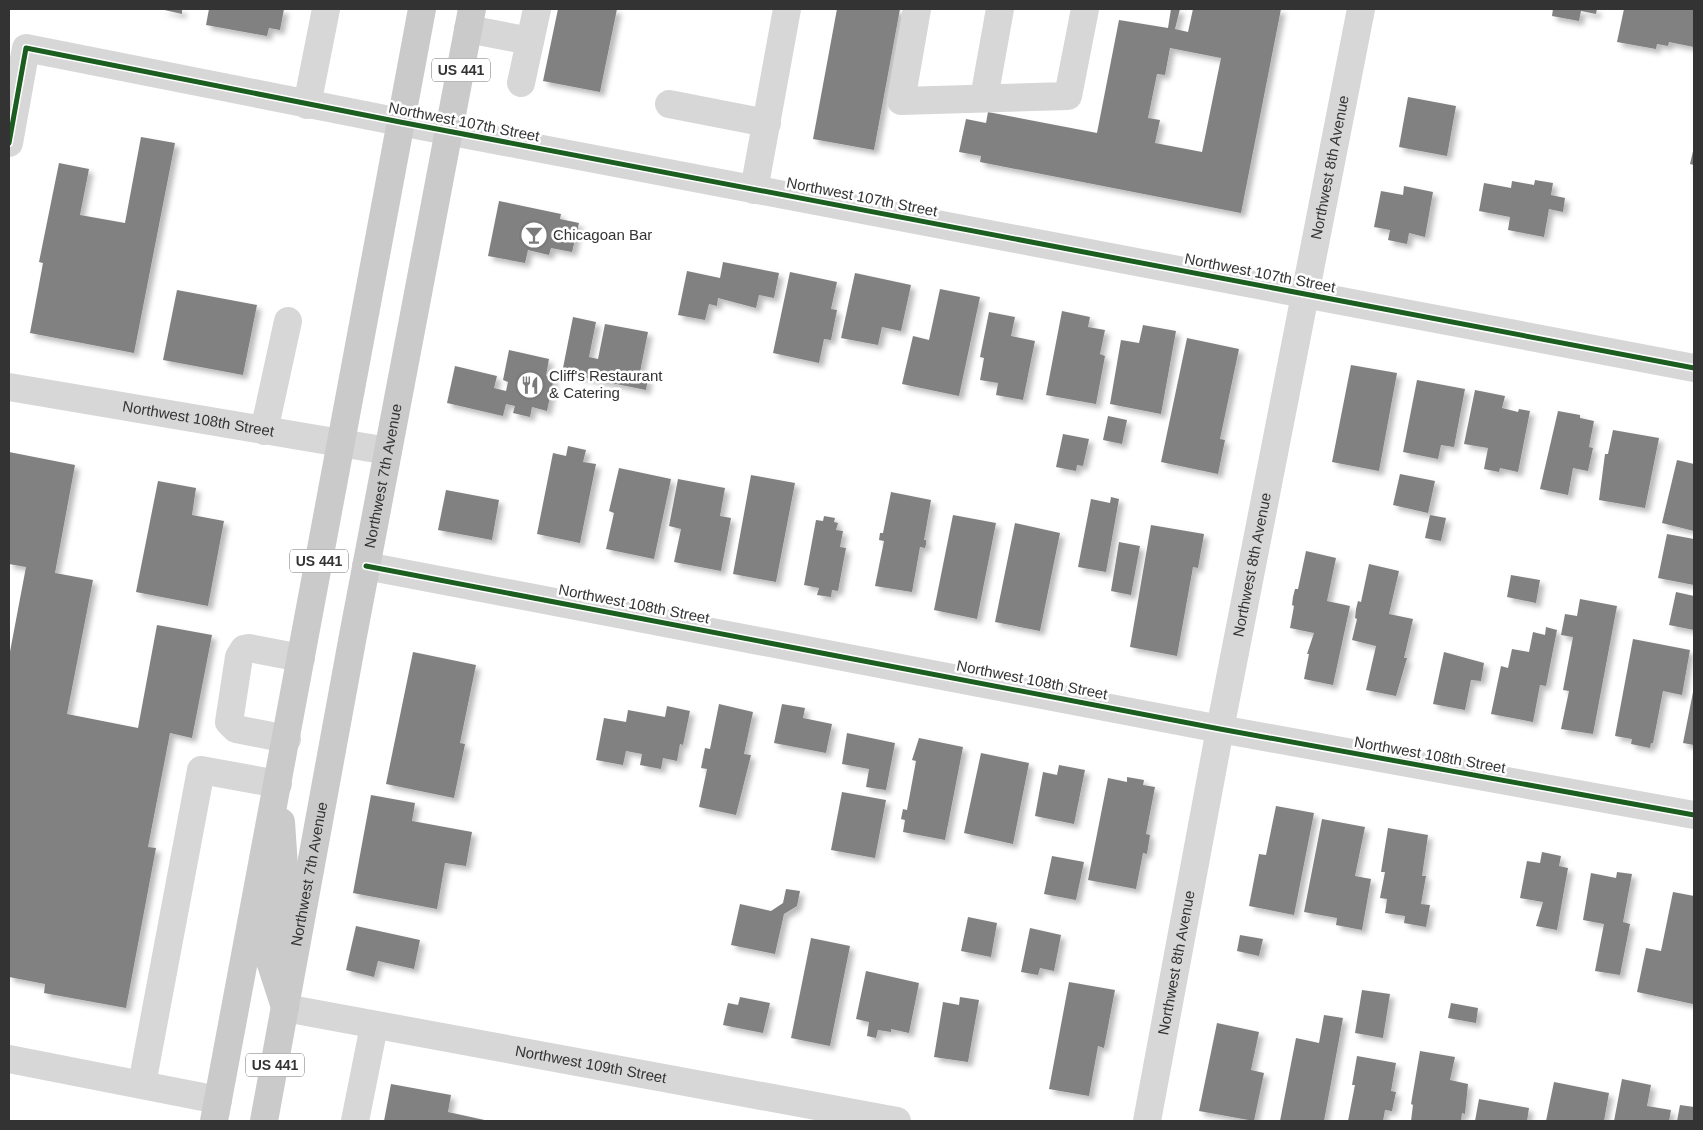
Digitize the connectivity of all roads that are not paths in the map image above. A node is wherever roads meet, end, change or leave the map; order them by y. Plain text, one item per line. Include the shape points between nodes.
1 (326, 9) edge
2 (422, 9) edge
3 (537, 9) edge
4 (786, 9) edge
5 (917, 9) edge
6 (1000, 9) edge
7 (1085, 9) edge
8 (1361, 9) edge
9 (470, 19) edge
10 (530, 41) junction
11 (522, 83) dead end
12 (984, 98) junction
13 (669, 104) dead end
14 (307, 105) junction
15 (400, 122) junction
16 (766, 123) junction
17 (449, 132) junction
18 (9, 143) edge
19 (754, 190) junction
20 (1306, 294) junction
21 (288, 321) dead end
22 (1694, 368) edge
23 (9, 387) edge
24 (264, 431) junction
25 (341, 442) junction
26 (388, 451) junction
27 (366, 566) junction
28 (301, 658) junction
29 (1220, 729) junction
30 (287, 739) junction
31 (278, 784) junction
32 (1694, 815) edge
33 (285, 1008) junction
34 (374, 1026) junction
35 (9, 1059) edge
36 (142, 1084) junction
37 (219, 1114) edge
38 (264, 1121) edge
39 (355, 1121) edge
40 (897, 1121) edge
41 (1147, 1121) edge

1 - 14 street
2 - 15 main road, US 441
3 - 10 street
4 - 16 street
5 - 12 street via 901,101
6 - 12 street
7 - 12 street via 1068,96
8 - 20 street, Northwest 8th Avenue
9 - 10 street
9 - 17 main road, Northwest 7th Avenue / US 441
10 - 11 street
13 - 16 street
14 - 15 street, Northwest 107th Street
14 - 18 street, Northwest 107th Street via 26,48
15 - 17 street, Northwest 107th Street
15 - 25 main road, US 441
16 - 19 street
17 - 19 street, Northwest 107th Street
17 - 26 main road, Northwest 7th Avenue / US 441
19 - 20 street, Northwest 107th Street
20 - 22 street, Northwest 107th Street
20 - 29 street, Northwest 8th Avenue
21 - 24 street
23 - 24 street, Northwest 108th Street
24 - 25 street, Northwest 108th Street
25 - 26 street, Northwest 108th Street
25 - 28 main road, US 441
26 - 27 main road, Northwest 7th Avenue / US 441
27 - 29 street, Northwest 108th Street
27 - 33 main road, Northwest 7th Avenue / US 441
28 - 30 main road, US 441
28 - 30 street via 244,649 239,658 228,717 236,729
29 - 32 street, Northwest 108th Street
29 - 41 street, Northwest 8th Avenue
30 - 31 main road, US 441
31 - 33 main road via 284,867 268,955
31 - 36 street via 201,770
31 - 37 main road, US 441
33 - 34 street, Northwest 109th Street
33 - 38 main road, Northwest 7th Avenue / US 441
34 - 39 street
34 - 40 street, Northwest 109th Street
35 - 36 street
36 - 37 street

